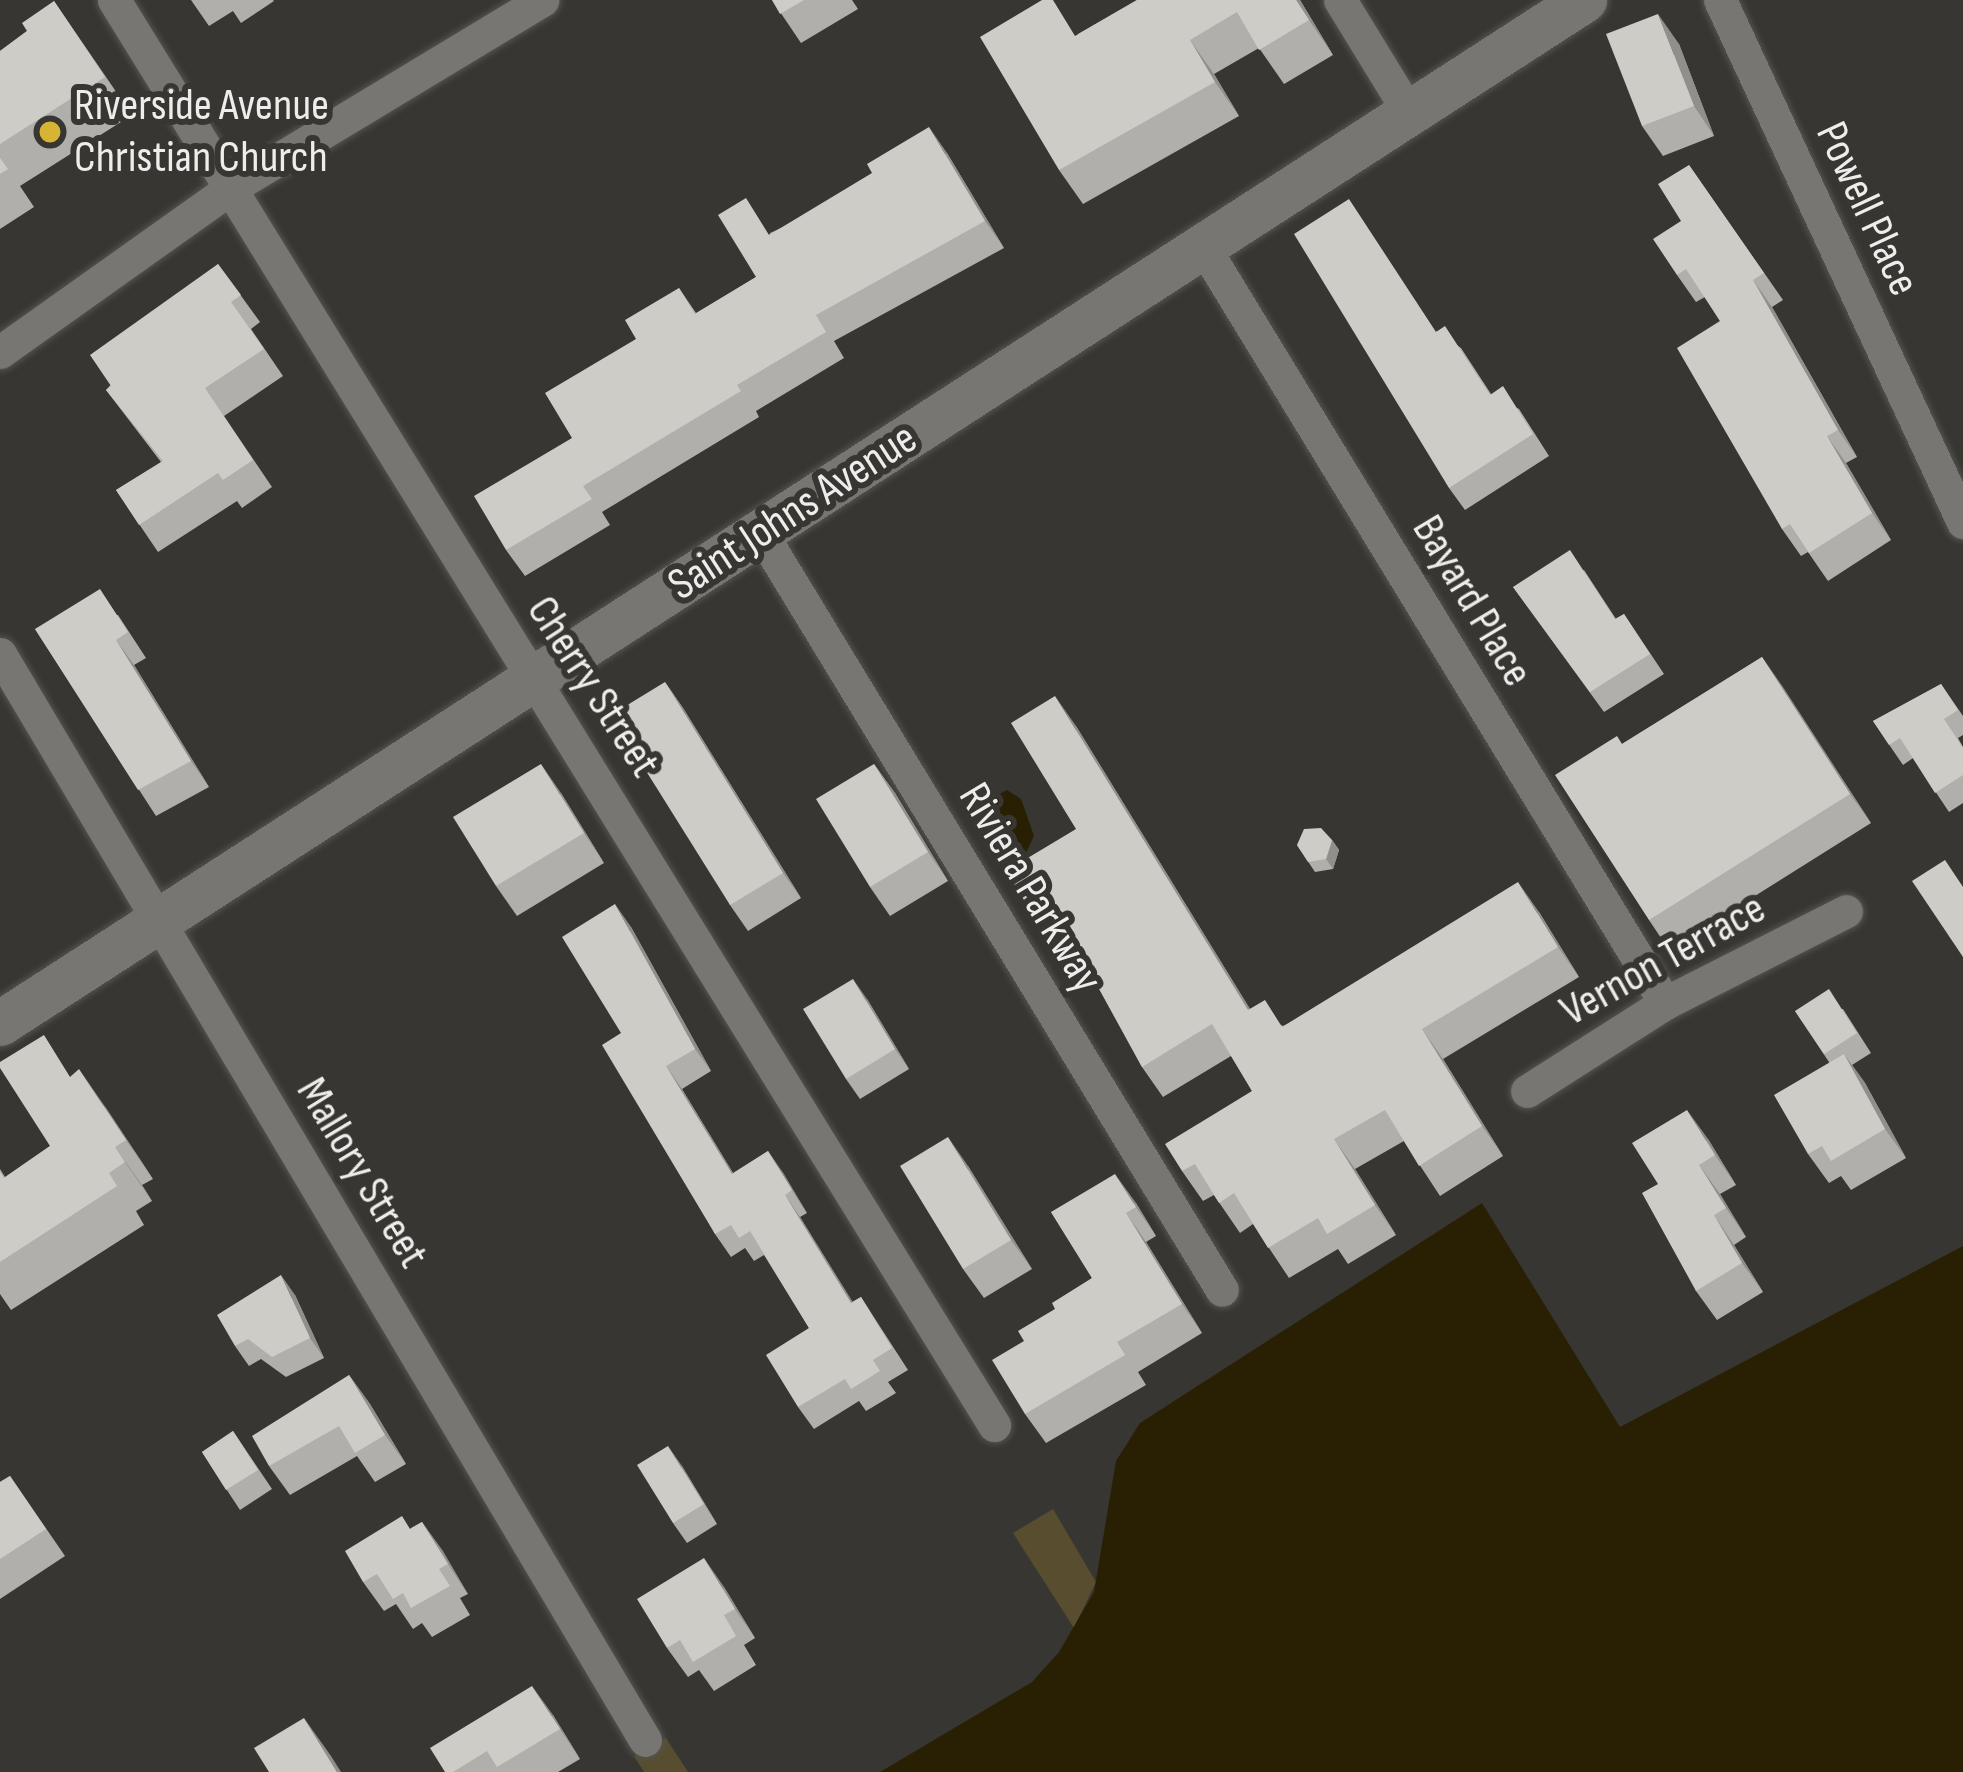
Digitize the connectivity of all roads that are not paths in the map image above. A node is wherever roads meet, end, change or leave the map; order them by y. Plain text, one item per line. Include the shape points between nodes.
1 (114, 0) edge
2 (542, 0) edge
3 (1340, 0) edge
4 (1584, 0) edge
5 (1720, 0) edge
6 (1408, 111) junction
7 (229, 190) junction
8 (1203, 246) junction
9 (0, 352) edge
10 (1963, 522) edge
11 (761, 533) junction
12 (0, 654) edge
13 (533, 678) junction
14 (1846, 910) dead end
15 (160, 919) junction
16 (1665, 1003) junction
17 (0, 1023) edge
18 (1527, 1091) dead end
19 (1222, 1290) dead end
20 (994, 1425) dead end
21 (645, 1740) dead end

1 - 7 street, Cherry Street
2 - 7 street
3 - 6 street
4 - 6 main road, Saint Johns Avenue
5 - 10 street, Powell Place
6 - 8 main road, Saint Johns Avenue
7 - 9 street
7 - 13 street, Cherry Street
8 - 11 main road, Saint Johns Avenue
8 - 16 street, Bayard Place
11 - 13 main road, Saint Johns Avenue
11 - 19 street, Riviera Parkway
12 - 15 street, Mallory Street
13 - 15 main road, Saint Johns Avenue
13 - 20 street, Cherry Street
14 - 16 street, Vernon Terrace
15 - 17 main road, Saint Johns Avenue
15 - 21 street, Mallory Street
16 - 18 street, Vernon Terrace

